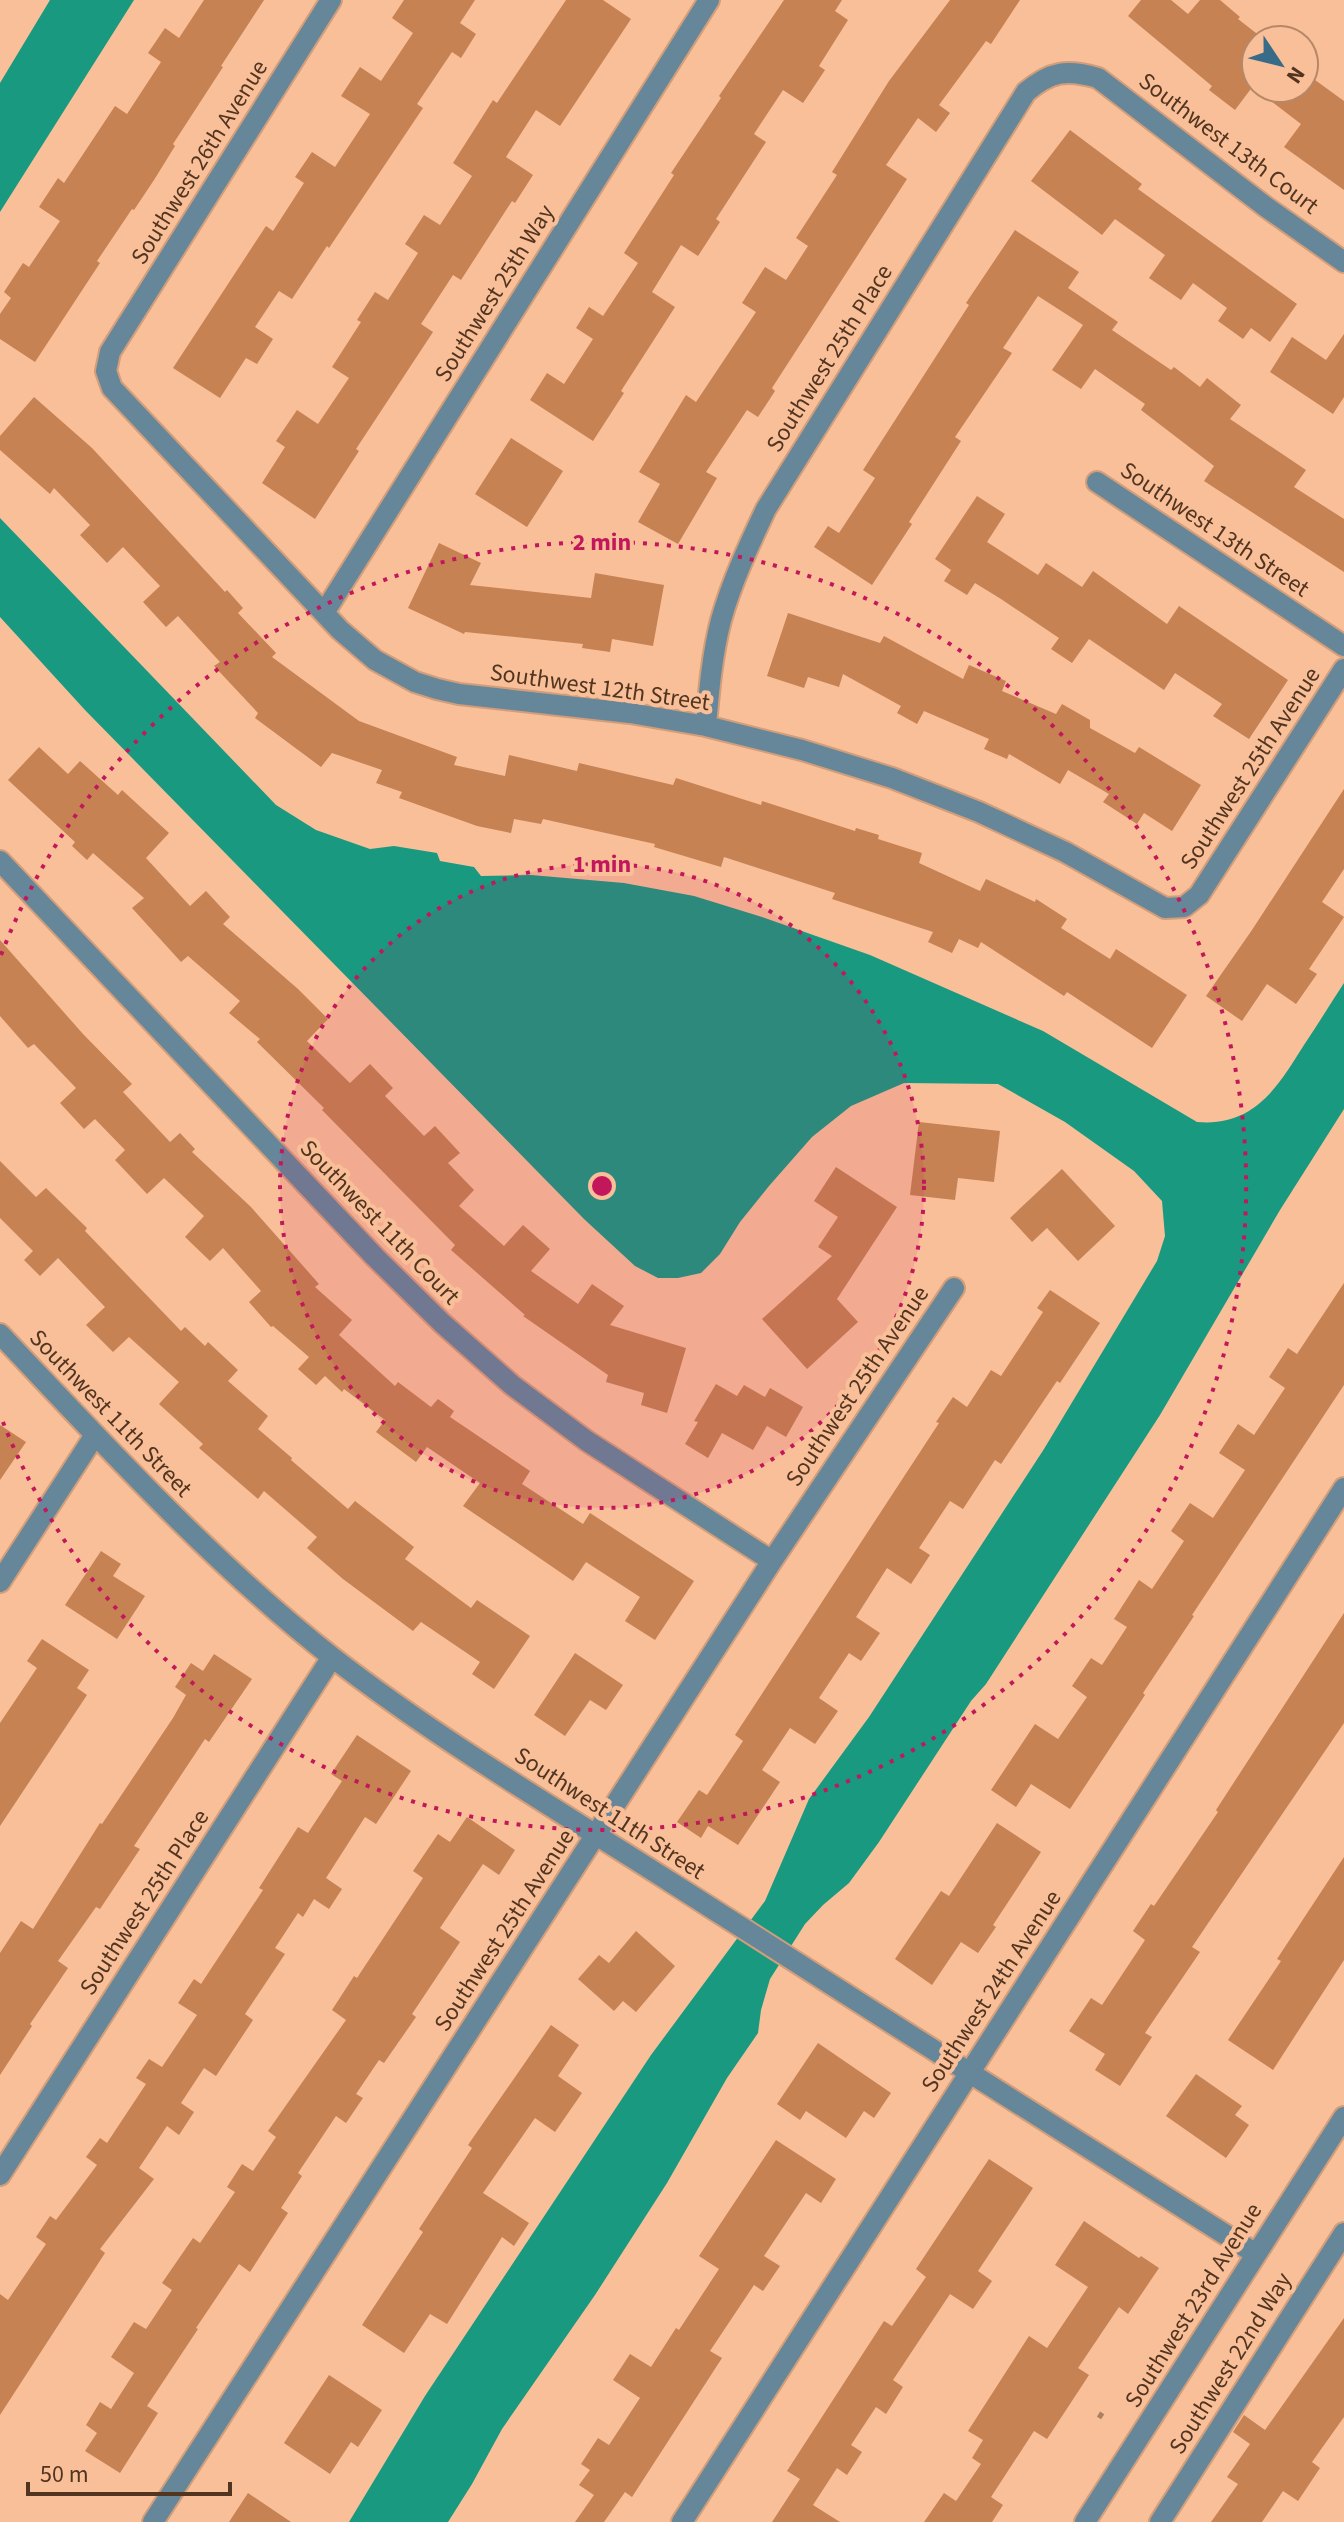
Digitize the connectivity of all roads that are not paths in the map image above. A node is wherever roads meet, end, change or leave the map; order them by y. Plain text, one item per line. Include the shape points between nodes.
1 (331, 0) edge
2 (709, 0) edge
3 (1079, 72) joint
4 (1344, 262) edge
5 (110, 352) joint
6 (1097, 482) dead end
7 (324, 613) junction
8 (1344, 646) edge
9 (1344, 669) edge
10 (706, 726) junction
11 (0, 861) edge
12 (1199, 895) joint
13 (954, 1288) dead end
14 (0, 1334) edge
15 (95, 1435) junction
16 (1344, 1488) edge
17 (772, 1561) junction
18 (0, 1582) edge
19 (332, 1657) junction
20 (597, 1835) junction
21 (969, 2073) junction
22 (1344, 2117) edge
23 (0, 2175) edge
24 (1344, 2233) edge
25 (1256, 2254) junction
26 (153, 2522) edge
27 (682, 2522) edge
28 (1085, 2522) edge
29 (1160, 2522) edge

1 - 5 street, Southwest 26th Avenue
2 - 7 street, Southwest 25th Way
3 - 4 street, Southwest 13th Court via 1114,89
3 - 10 street, Southwest 25th Place via 1041,79 1026,92 766,509 721,621
5 - 7 street, Southwest 12th Street via 106,371 112,388
6 - 8 street, Southwest 13th Street
7 - 10 street, Southwest 12th Street via 375,660 437,689
9 - 12 street, Southwest 25th Avenue
10 - 12 street, Southwest 12th Street via 892,778 979,812 1165,908 1184,907
11 - 17 street, Southwest 11th Court via 442,1323 587,1441
13 - 17 street, Southwest 25th Avenue
14 - 15 street, Southwest 11th Street
15 - 18 street
15 - 19 street, Southwest 11th Street via 250,1589
16 - 21 street, Southwest 24th Avenue
17 - 20 street, Southwest 25th Avenue
19 - 20 street, Southwest 11th Street
19 - 23 street, Southwest 25th Place
20 - 21 street, Southwest 11th Street
20 - 26 street, Southwest 25th Avenue
21 - 25 street, Southwest 11th Street
21 - 27 street, Southwest 24th Avenue
22 - 25 street, Southwest 23rd Avenue
24 - 29 street, Southwest 22nd Way
25 - 28 street, Southwest 23rd Avenue

